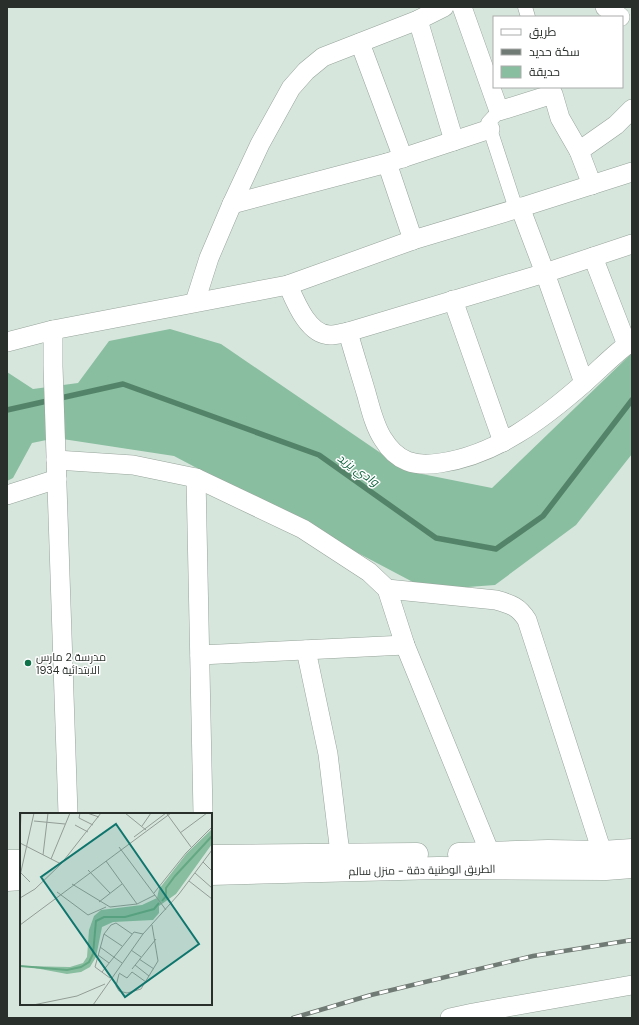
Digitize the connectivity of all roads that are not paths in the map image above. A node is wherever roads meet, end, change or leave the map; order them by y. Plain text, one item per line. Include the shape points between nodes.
1 (444, 7) edge
2 (462, 7) edge
3 (605, 7) edge
4 (618, 16) edge
5 (418, 20) junction
6 (623, 20) edge
7 (632, 27) edge
8 (360, 43) junction
9 (552, 90) edge
10 (632, 109) edge
11 (499, 111) junction
12 (490, 129) junction
13 (454, 141) junction
14 (579, 151) junction
15 (395, 161) junction
16 (632, 172) edge
17 (592, 185) junction
18 (232, 204) junction
19 (518, 208) junction
20 (413, 240) junction
21 (632, 244) edge
22 (593, 257) junction
23 (545, 273) junction
24 (288, 285) junction
25 (453, 300) junction
26 (195, 302) junction
27 (53, 330) junction
28 (348, 332) junction
29 (7, 342) edge
30 (629, 343) edge
31 (584, 384) junction
32 (503, 442) junction
33 (56, 454) junction
34 (196, 478) junction
35 (57, 479) junction
36 (7, 495) edge
37 (387, 589) junction
38 (405, 645) junction
39 (306, 650) junction
40 (200, 655) junction
41 (68, 813) edge
42 (203, 813) edge
43 (632, 850) edge
44 (490, 854) junction
45 (212, 856) edge
46 (7, 861) edge
47 (20, 861) edge
48 (604, 861) junction
49 (341, 863) junction
50 (632, 868) edge
51 (212, 874) edge
52 (7, 880) edge
53 (20, 880) edge
54 (632, 985) edge
55 (474, 1015) edge
56 (450, 1018) edge

1 - 5 street
2 - 11 street
3 - 4 street
5 - 8 street
5 - 13 street
6 - 7 street
8 - 15 street
8 - 18 street via 323,57 291,88 260,144
9 - 11 street
9 - 14 street via 560,118
10 - 14 street via 616,125
11 - 12 street via 488,123
12 - 13 street
12 - 19 street
13 - 15 street
14 - 17 street
15 - 18 street
15 - 20 street
16 - 17 street
17 - 19 street
18 - 26 street via 209,258
19 - 20 street
19 - 23 street
20 - 24 street
21 - 22 street
22 - 23 street
22 - 30 street
23 - 25 street
23 - 31 street
24 - 26 street
24 - 28 street via 307,322 316,330 328,335
25 - 28 street
25 - 32 street
26 - 27 street
27 - 29 street
27 - 33 street
28 - 32 street via 374,419 383,439 395,454 411,463 428,465 474,455
30 - 31 street
31 - 32 street via 538,420
33 - 34 street via 133,465
33 - 35 street
34 - 37 street via 303,529 369,572
34 - 40 street
35 - 36 street
35 - 41 street
37 - 38 street
37 - 48 street via 496,600 516,607 522,612 527,620
38 - 39 street
38 - 44 street
39 - 40 street
39 - 49 street via 328,754
40 - 42 street
43 - 48 main road, الطريق الوطنية دقة - منزل سالم
44 - 48 main road, الطريق الوطنية دقة - منزل سالم via 548,851
44 - 49 main road, الطريق الوطنية دقة - منزل سالم
45 - 49 main road, الطريق الوطنية دقة - منزل سالم
46 - 47 main road
48 - 49 main road, الطريق الوطنية دقة - منزل سالم via 438,868
48 - 50 main road, الطريق الوطنية دقة - منزل سالم
49 - 51 main road, الطريق الوطنية دقة - منزل سالم
52 - 53 main road
54 - 55 street
55 - 56 street

